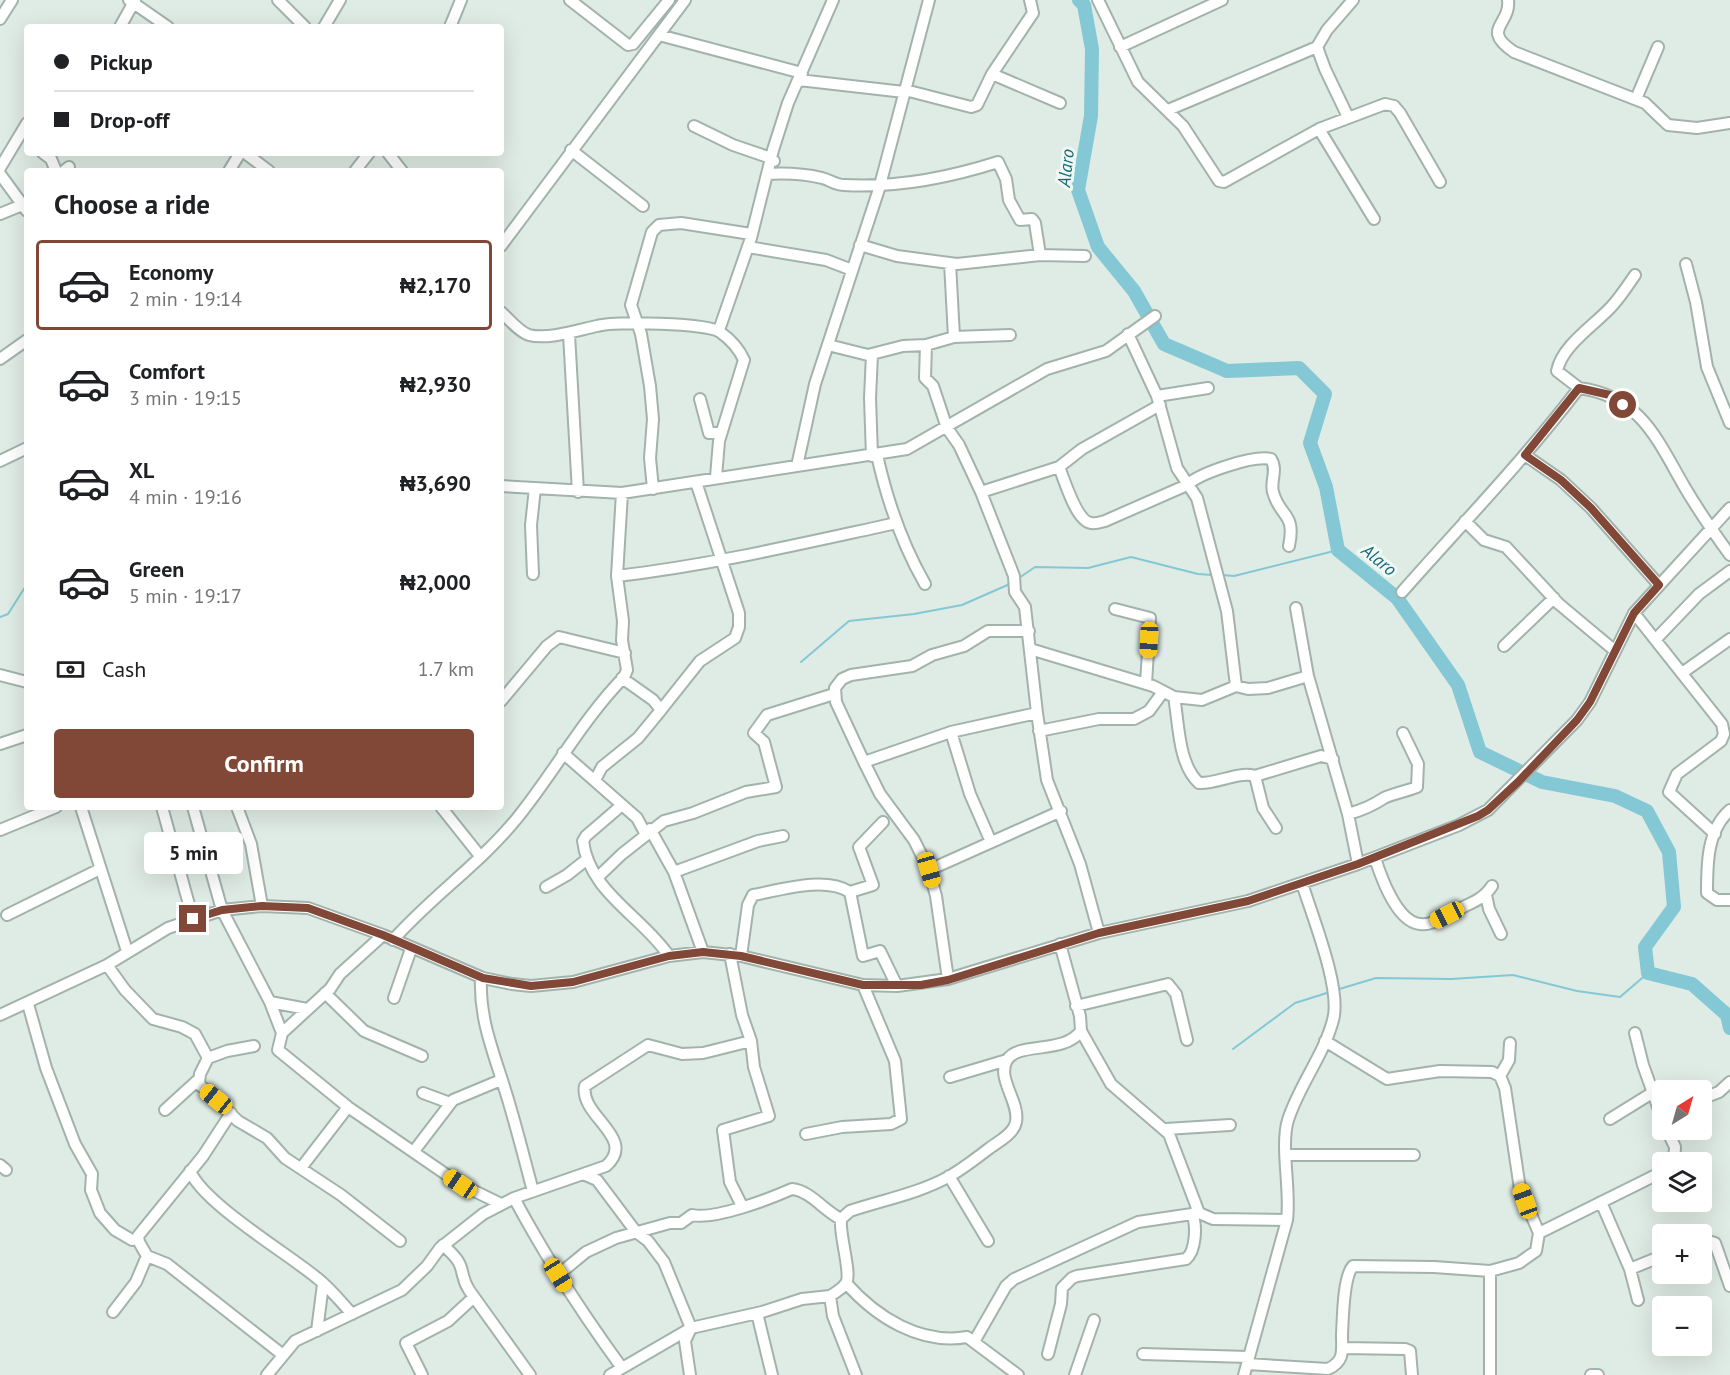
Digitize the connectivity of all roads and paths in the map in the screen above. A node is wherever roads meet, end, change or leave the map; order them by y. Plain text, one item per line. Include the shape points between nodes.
1 (12, 0) edge
2 (278, 0) edge
3 (340, 0) edge
4 (461, 0) edge
5 (570, 0) edge
6 (669, 0) edge
7 (685, 0) edge
8 (833, 0) edge
9 (929, 0) edge
10 (1030, 0) edge
11 (1098, 0) edge
12 (1222, 0) edge
13 (1353, 0) edge
14 (1508, 0) edge
15 (132, 1) edge
16 (0, 19) edge
17 (121, 24) edge
18 (164, 24) edge
19 (302, 24) edge
20 (326, 24) edge
21 (451, 24) edge
22 (659, 35) junction
23 (1120, 47) junction
24 (1317, 47) junction
25 (1658, 47) dead end
26 (992, 74) junction
27 (800, 76) junction
28 (904, 91) junction
29 (1636, 99) junction
30 (1060, 103) dead end
31 (1168, 110) junction
32 (1348, 117) junction
33 (1730, 123) edge
34 (694, 126) dead end
35 (1318, 129) junction
36 (23, 139) edge
37 (571, 150) junction
38 (246, 156) edge
39 (367, 156) edge
40 (390, 156) edge
41 (771, 158) junction
42 (0, 168) edge
43 (264, 168) edge
44 (357, 168) edge
45 (400, 168) edge
46 (783, 173) junction
47 (0, 174) edge
48 (767, 174) junction
49 (1440, 182) dead end
50 (880, 185) junction
51 (24, 205) edge
52 (24, 206) edge
53 (643, 206) dead end
54 (0, 214) edge
55 (1374, 219) dead end
56 (751, 234) junction
57 (504, 242) edge
58 (860, 245) junction
59 (748, 247) junction
60 (1040, 255) junction
61 (1085, 256) dead end
62 (950, 263) junction
63 (1686, 264) dead end
64 (852, 270) junction
65 (1635, 275) dead end
66 (504, 315) edge
67 (1155, 316) dead end
68 (638, 322) junction
69 (719, 330) junction
70 (569, 334) junction
71 (1128, 334) junction
72 (1010, 336) dead end
73 (954, 337) junction
74 (24, 342) edge
75 (828, 345) junction
76 (927, 345) junction
77 (872, 354) junction
78 (0, 359) edge
79 (1208, 388) dead end
80 (1579, 388) junction
81 (700, 399) dead end
82 (1159, 401) junction
83 (1730, 423) edge
84 (947, 428) junction
85 (721, 433) junction
86 (24, 449) edge
87 (874, 455) junction
88 (1525, 455) junction
89 (0, 461) edge
90 (797, 466) junction
91 (1059, 467) junction
92 (716, 477) junction
93 (696, 482) junction
94 (1187, 485) junction
95 (504, 486) edge
96 (535, 488) junction
97 (653, 489) junction
98 (578, 492) junction
99 (981, 492) junction
100 (622, 493) junction
101 (1730, 508) edge
102 (1465, 521) junction
103 (897, 523) junction
104 (1710, 527) junction
105 (1289, 546) dead end
106 (1730, 555) edge
107 (722, 560) junction
108 (1730, 571) edge
109 (533, 574) dead end
110 (617, 576) junction
111 (926, 584) dead end
112 (1659, 585) junction
113 (1402, 592) dead end
114 (1554, 598) junction
115 (1296, 608) dead end
116 (1114, 609) dead end
117 (1634, 613) junction
118 (1029, 631) junction
119 (1656, 639) junction
120 (1730, 639) edge
121 (1504, 646) dead end
122 (1030, 649) junction
123 (1614, 650) junction
124 (625, 653) junction
125 (1682, 673) junction
126 (0, 675) edge
127 (1308, 676) junction
128 (622, 678) junction
129 (24, 681) edge
130 (1146, 684) junction
131 (1236, 686) junction
132 (1163, 692) junction
133 (834, 694) junction
134 (504, 697) edge
135 (1174, 698) junction
136 (661, 710) junction
137 (1036, 713) junction
138 (1039, 730) junction
139 (951, 732) junction
140 (1403, 734) dead end
141 (24, 736) edge
142 (0, 744) edge
143 (563, 753) junction
144 (1333, 759) junction
145 (864, 762) junction
146 (1255, 776) junction
147 (595, 780) junction
148 (622, 805) junction
149 (49, 810) edge
150 (82, 810) edge
151 (163, 810) edge
152 (195, 810) edge
153 (238, 810) edge
154 (443, 810) edge
155 (1730, 810) edge
156 (1061, 811) junction
157 (1348, 814) junction
158 (883, 822) dead end
159 (1276, 828) dead end
160 (0, 830) edge
161 (648, 831) junction
162 (1715, 834) junction
163 (783, 836) dead end
164 (991, 842) junction
165 (480, 856) junction
166 (1375, 858) junction
167 (586, 860) junction
168 (1358, 864) junction
169 (100, 869) junction
170 (929, 870) junction
171 (674, 872) junction
172 (598, 878) junction
173 (1302, 883) junction
174 (546, 887) dead end
175 (850, 892) junction
176 (1730, 900) edge
177 (262, 906) junction
178 (222, 910) junction
179 (7, 915) dead end
180 (193, 919) junction
181 (1099, 933) junction
182 (1501, 934) dead end
183 (388, 937) junction
184 (1060, 944) junction
185 (411, 949) junction
186 (127, 951) junction
187 (703, 952) junction
188 (736, 955) junction
189 (669, 956) junction
190 (107, 965) junction
191 (481, 977) junction
192 (948, 980) junction
193 (863, 985) junction
194 (897, 986) junction
195 (325, 993) junction
196 (394, 998) dead end
197 (270, 1002) junction
198 (28, 1004) junction
199 (1076, 1006) junction
200 (307, 1009) junction
201 (0, 1016) edge
202 (1081, 1031) junction
203 (282, 1033) junction
204 (1635, 1033) dead end
205 (1187, 1040) dead end
206 (751, 1041) junction
207 (1325, 1041) junction
208 (1510, 1043) dead end
209 (254, 1046) dead end
210 (422, 1056) dead end
211 (208, 1058) junction
212 (1007, 1060) junction
213 (1500, 1076) junction
214 (950, 1077) dead end
215 (198, 1080) junction
216 (501, 1080) junction
217 (1730, 1082) edge
218 (423, 1093) dead end
219 (1652, 1093) joint
220 (1712, 1095) edge
221 (450, 1103) junction
222 (348, 1107) junction
223 (165, 1110) dead end
224 (231, 1113) junction
225 (1610, 1119) dead end
226 (1230, 1125) dead end
227 (1166, 1129) junction
228 (806, 1134) dead end
229 (414, 1150) junction
230 (1286, 1155) junction
231 (1414, 1155) dead end
232 (301, 1168) junction
233 (190, 1171) junction
234 (598, 1175) junction
235 (949, 1176) junction
236 (1652, 1177) edge
237 (533, 1191) junction
238 (514, 1198) junction
239 (1601, 1202) junction
240 (501, 1204) junction
241 (742, 1206) junction
242 (1195, 1212) junction
243 (841, 1219) junction
244 (1287, 1221) junction
245 (636, 1232) junction
246 (1539, 1233) junction
247 (138, 1238) junction
248 (400, 1241) dead end
249 (988, 1241) dead end
250 (1712, 1242) edge
251 (443, 1245) junction
252 (147, 1256) junction
253 (1652, 1260) edge
254 (1630, 1269) junction
255 (1490, 1271) junction
256 (558, 1275) junction
257 (846, 1283) junction
258 (323, 1284) junction
259 (1730, 1286) edge
260 (831, 1296) junction
261 (474, 1297) junction
262 (1638, 1300) dead end
263 (113, 1312) dead end
264 (757, 1313) junction
265 (352, 1314) junction
266 (1094, 1320) dead end
267 (691, 1328) junction
268 (317, 1331) junction
269 (975, 1340) junction
270 (1344, 1348) junction
271 (1048, 1354) dead end
272 (1143, 1354) dead end
273 (283, 1355) junction
274 (1248, 1360) junction
275 (622, 1368) junction
276 (1328, 1372) edge
277 (267, 1375) edge
278 (422, 1375) edge
279 (530, 1375) edge
280 (610, 1375) edge
281 (690, 1375) edge
282 (772, 1375) edge
283 (856, 1375) edge
284 (1018, 1375) edge
285 (1075, 1375) edge
286 (1244, 1375) edge
287 (1412, 1375) edge
288 (1490, 1375) edge
289 (1591, 1375) edge
290 (1598, 1375) edge

1 - 16 street
2 - 19 street
3 - 20 street
4 - 21 street
5 - 6 street via 628,45 633,44
7 - 22 street
8 - 27 street
9 - 28 street
10 - 26 street via 1033,13
11 - 23 street
12 - 23 street
13 - 24 street
14 - 29 street via 1507,11 1498,26 1500,43
15 - 17 street
15 - 18 street
22 - 27 street
22 - 37 street
23 - 31 street via 1138,82
24 - 31 street
24 - 32 street
25 - 29 street
26 - 28 street via 980,101 971,107
26 - 30 street
27 - 28 street
27 - 41 street
28 - 50 street
29 - 33 street via 1668,125 1697,128
31 - 35 street via 1222,183
32 - 35 street
32 - 49 street via 1378,105 1394,106
34 - 41 street
35 - 55 street
36 - 42 street
37 - 53 street
37 - 57 street
38 - 43 street
39 - 44 street
40 - 45 street
41 - 46 street
41 - 48 street
46 - 48 street
46 - 50 street via 844,185
47 - 51 street
48 - 56 street
50 - 58 street
50 - 60 street via 963,174 998,162 1009,200 1020,220 1032,219 1035,223
52 - 54 street
56 - 59 street
56 - 68 street via 681,223 655,227 631,300
58 - 62 street via 897,256
58 - 64 street
59 - 64 street via 826,260
59 - 69 street
60 - 61 street
60 - 62 street
62 - 73 street
63 - 83 street via 1707,367
64 - 75 street
65 - 80 street via 1559,364 1557,371
66 - 70 street via 525,334
67 - 71 street
68 - 69 street
68 - 70 street via 597,326
68 - 97 street via 653,419
69 - 85 street via 738,348 744,360
70 - 98 street
71 - 82 street
71 - 84 street via 1098,354 1047,369
72 - 73 street
73 - 76 street
74 - 78 street
75 - 77 street
75 - 90 street
76 - 77 street
76 - 84 street via 926,378 933,386
77 - 87 street
79 - 82 street
80 - 88 street
80 - 104 street via 1610,395 1654,431
81 - 85 street via 709,433
82 - 91 street
82 - 94 street via 1177,468
84 - 87 street via 907,449
84 - 99 street
85 - 92 street
86 - 89 street
87 - 90 street
87 - 103 street
88 - 102 street
88 - 112 street via 1561,480 1591,508
90 - 92 street
91 - 94 street via 1086,521 1106,521
91 - 99 street
92 - 93 street
93 - 97 street
93 - 107 street
94 - 105 street via 1218,469 1271,459 1275,466 1273,490 1291,522
94 - 131 street via 1197,498 1218,569
95 - 96 street
96 - 98 street
96 - 109 street via 531,525
97 - 100 street
98 - 100 street
99 - 118 street via 1014,576 1016,592 1025,607
100 - 110 street
101 - 104 street
102 - 113 street
102 - 114 street via 1484,540 1506,547
103 - 107 street
103 - 111 street
104 - 106 street
104 - 112 street
107 - 110 street
107 - 136 street via 740,613 735,638 700,661
108 - 119 street via 1699,594
110 - 124 street
112 - 117 street
114 - 121 street
114 - 123 street
115 - 127 street
116 - 130 street via 1150,618
117 - 119 street
117 - 123 street
118 - 122 street
118 - 133 street via 988,631 964,646 912,666 842,679
119 - 125 street
120 - 125 street
122 - 130 street
122 - 137 street
123 - 166 street via 1590,702 1563,736 1488,810
124 - 128 street via 627,670
124 - 134 street via 559,637
125 - 162 street via 1722,724 1724,734 1721,741 1677,774 1669,792
126 - 129 street
127 - 131 street via 1268,688
127 - 144 street
128 - 136 street
128 - 143 street
130 - 132 street
131 - 135 street via 1202,700
132 - 135 street
132 - 138 street via 1149,711 1134,719 1099,719
133 - 145 street
133 - 161 street via 767,715 754,733 764,742 776,787 746,792 664,820
135 - 146 street via 1190,776 1198,783 1210,784 1248,774
136 - 147 street via 638,738 602,767
137 - 138 street
137 - 139 street
138 - 156 street via 1047,780
139 - 145 street
139 - 164 street via 970,794
140 - 157 street via 1418,764 1417,787
141 - 142 street
143 - 147 street
143 - 165 street via 518,818
144 - 146 street via 1321,756
144 - 157 street
145 - 170 street
146 - 159 street via 1263,808
147 - 148 street
148 - 161 street
148 - 167 street via 586,836
149 - 160 street
150 - 169 street
151 - 180 street
152 - 178 street
153 - 177 street via 251,844
154 - 165 street
155 - 162 street via 1720,819
156 - 164 street
156 - 181 street
157 - 168 street
158 - 175 street via 859,847 873,885
161 - 171 street
161 - 172 street
162 - 176 street via 1707,859 1707,893 1717,900
163 - 171 street via 758,841
164 - 170 street
165 - 183 street
166 - 168 street
166 - 182 street via 1383,883 1409,921 1432,923 1489,890 1488,909
167 - 172 street
167 - 174 street
168 - 173 street
169 - 179 street
169 - 186 street
170 - 192 street
171 - 187 street
172 - 189 street via 619,906
173 - 181 street via 1248,901
173 - 207 street via 1336,998
175 - 188 street via 830,885 753,895
175 - 194 street via 863,956 880,951
177 - 178 street
177 - 183 street via 308,908
178 - 180 street
178 - 197 street
180 - 186 street
181 - 184 street
183 - 185 street
183 - 195 street via 340,974
184 - 192 street
184 - 199 street
185 - 191 street
185 - 196 street
186 - 190 street
187 - 188 street
187 - 189 street
188 - 193 street
188 - 206 street via 742,1015
189 - 191 street via 573,982 531,986
190 - 198 street
190 - 211 street via 153,1019 195,1034
191 - 216 street via 482,1016
192 - 194 street
193 - 194 street
193 - 228 street via 895,1060 901,1119 891,1124
195 - 200 street
195 - 210 street via 364,1030
197 - 200 street
197 - 203 street
198 - 201 street
198 - 247 street via 46,1068 75,1144 92,1174 91,1190 100,1214 115,1230 132,1240
199 - 202 street
199 - 205 street via 1168,984 1176,994
200 - 203 street
202 - 212 street via 1072,1040 1016,1052
202 - 227 street via 1111,1084
203 - 222 street via 278,1050
204 - 219 street
206 - 234 street via 682,1054 648,1045 585,1086 585,1101 616,1141 614,1156
206 - 241 street via 754,1067 769,1116 723,1130 730,1182
207 - 213 street via 1387,1079 1440,1071 1492,1072
207 - 230 street via 1288,1122
208 - 213 street via 1509,1060
209 - 211 street
211 - 215 street
212 - 214 street
212 - 235 street via 1004,1074 1017,1118 1015,1127
213 - 246 street via 1512,1121 1520,1189
215 - 223 street
215 - 224 street
216 - 221 street
216 - 237 street
217 - 220 street
218 - 221 street
219 - 225 street
221 - 229 street
222 - 229 street
222 - 232 street
224 - 232 street
224 - 233 street
226 - 227 street
227 - 242 street
229 - 240 street via 460,1184
230 - 231 street
230 - 244 street via 1290,1197
232 - 248 street
233 - 247 street
233 - 258 street via 197,1184 224,1208
234 - 237 street via 583,1174
234 - 245 street
235 - 243 street via 850,1211
235 - 249 street
236 - 239 street
237 - 238 street
238 - 240 street
238 - 256 street
239 - 246 street
239 - 254 street
240 - 251 street
241 - 243 street via 796,1190
241 - 245 street via 702,1217 692,1215 681,1223
242 - 244 street via 1213,1219
242 - 269 street via 1138,1222 1014,1279
242 - 271 street via 1193,1247 1186,1259 1077,1276 1067,1281 1062,1288
243 - 257 street
244 - 274 street
245 - 256 street via 586,1252
245 - 267 street via 664,1262
246 - 255 street via 1536,1251 1519,1263
247 - 252 street
250 - 259 street
251 - 261 street via 462,1268 461,1278
251 - 265 street via 402,1290
252 - 263 street via 136,1282
252 - 273 street via 167,1264
253 - 254 street
254 - 262 street
255 - 270 street via 1353,1266 1346,1281
255 - 288 street
256 - 275 street
257 - 260 street
257 - 269 street via 901,1327 925,1335
258 - 265 street
258 - 268 street
260 - 264 street via 802,1299
260 - 283 street via 833,1316
261 - 278 street via 448,1321 406,1343
261 - 279 street
264 - 267 street
264 - 282 street
265 - 268 street
266 - 285 street
267 - 275 street
267 - 281 street via 685,1341
268 - 273 street via 296,1341
269 - 284 street
270 - 276 street via 1342,1358
270 - 287 street via 1405,1349 1410,1352
272 - 274 street
273 - 277 street
274 - 276 street
274 - 286 street
275 - 280 street
289 - 290 street

